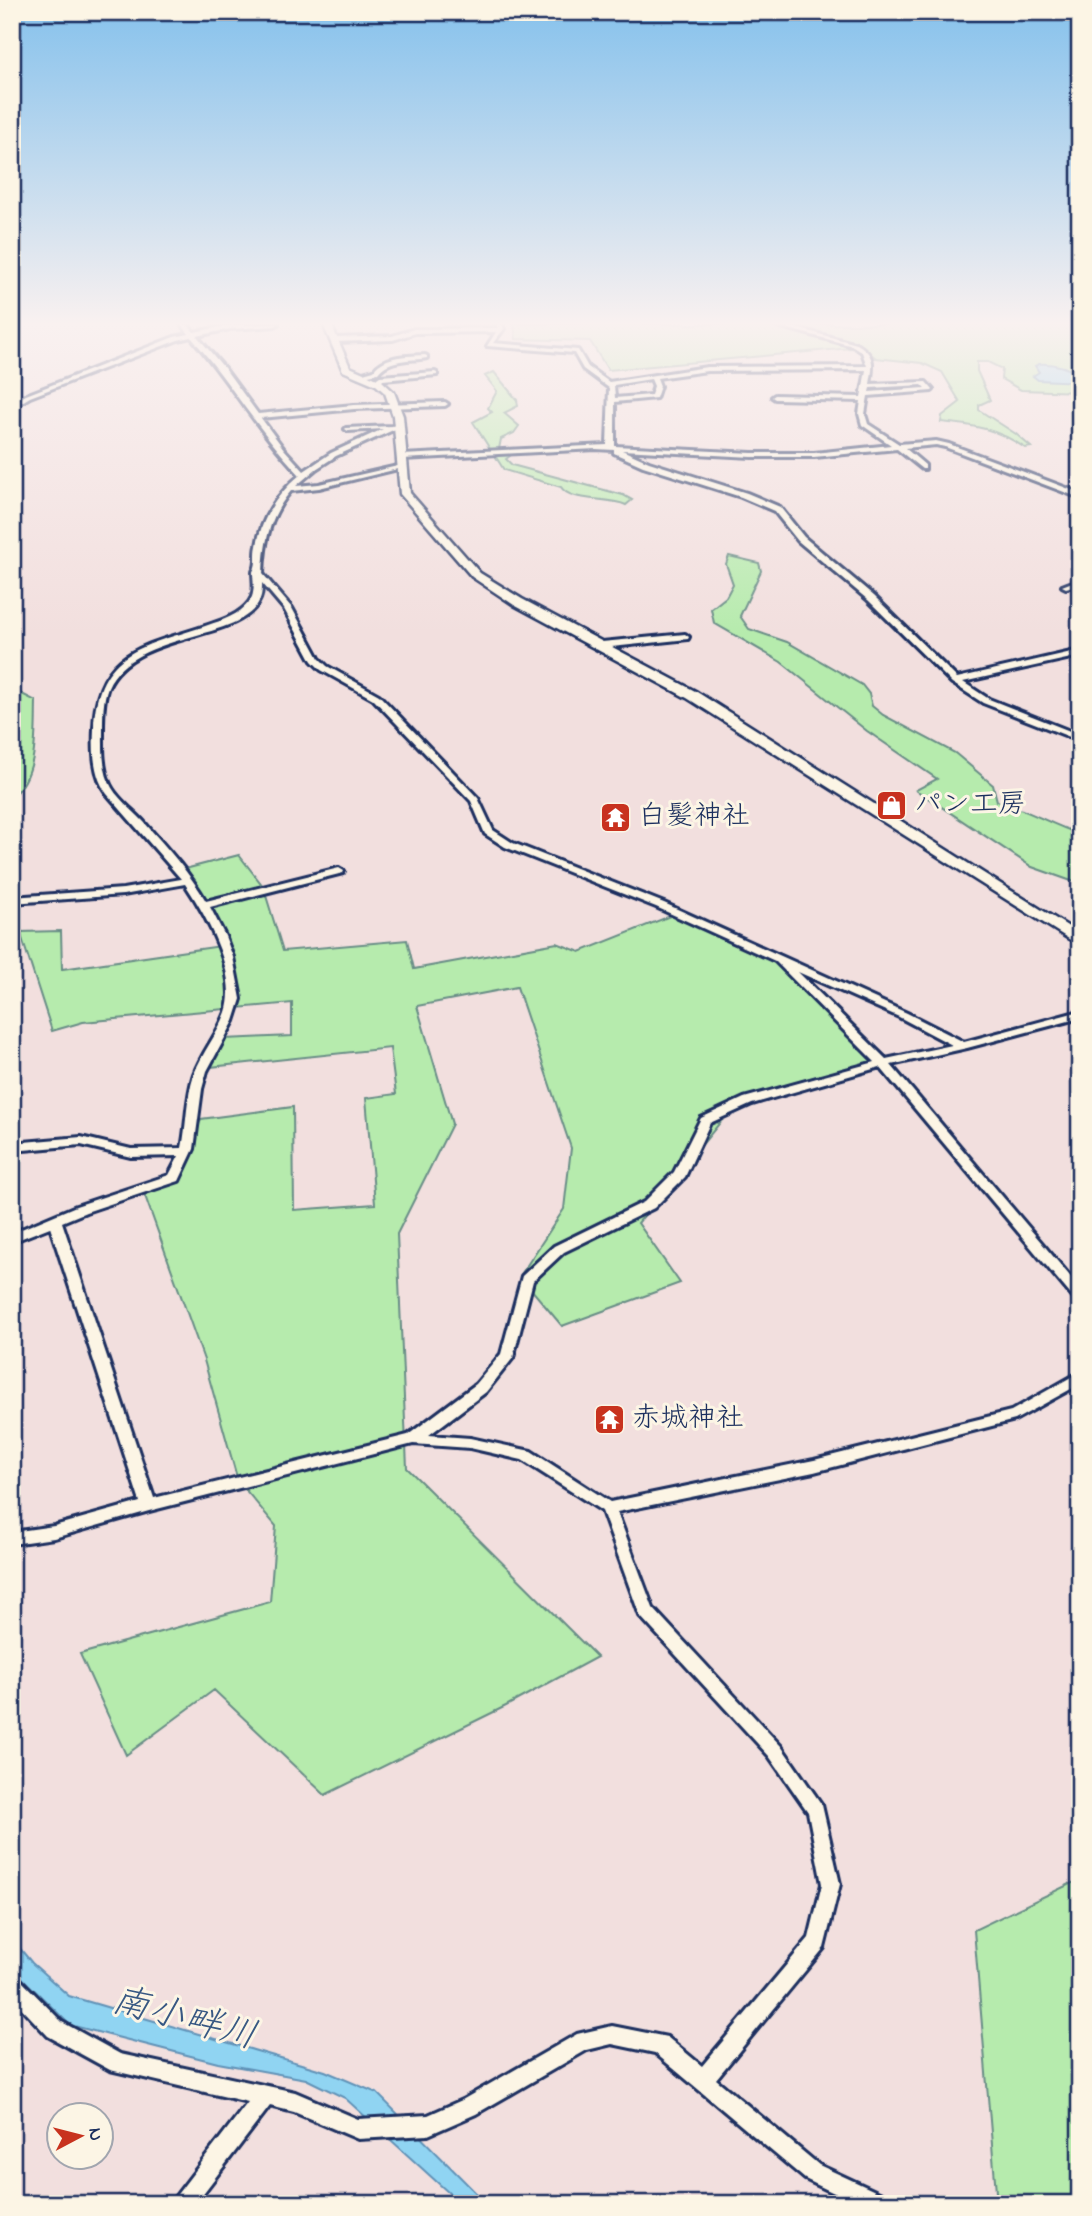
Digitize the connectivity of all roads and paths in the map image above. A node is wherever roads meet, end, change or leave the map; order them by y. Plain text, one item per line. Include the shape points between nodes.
1 (265, 427) edge
2 (386, 427) edge
3 (395, 427) edge
4 (396, 427) edge
5 (613, 427) edge
6 (868, 427) edge
7 (348, 429) dead end
8 (895, 446) junction
9 (613, 448) junction
10 (402, 462) junction
11 (922, 467) dead end
12 (304, 475) junction
13 (289, 489) junction
14 (1080, 496) edge
15 (257, 572) junction
16 (1080, 581) edge
17 (1066, 586) dead end
18 (685, 637) dead end
19 (602, 645) junction
20 (1080, 653) edge
21 (955, 681) junction
22 (1080, 738) edge
23 (339, 871) dead end
24 (186, 881) junction
25 (12, 900) edge
26 (203, 905) junction
27 (1080, 942) edge
28 (779, 959) junction
29 (1080, 1014) edge
30 (963, 1046) junction
31 (883, 1063) junction
32 (12, 1147) edge
33 (187, 1152) junction
34 (54, 1219) junction
35 (12, 1238) edge
36 (1080, 1297) edge
37 (1080, 1377) edge
38 (413, 1439) junction
39 (149, 1504) junction
40 (608, 1508) junction
41 (12, 1538) edge
42 (12, 1984) edge
43 (702, 2081) junction
44 (266, 2095) junction
45 (182, 2204) edge
46 (881, 2204) edge

1 - 12 street
2 - 7 street
3 - 12 street via 323,458
4 - 10 street
5 - 9 street
6 - 8 street
8 - 9 street via 777,455
8 - 11 street
8 - 14 street via 947,445
9 - 10 street via 558,447
9 - 21 street via 777,509 802,539 871,598
10 - 13 street via 330,483
10 - 19 street via 410,502 476,575
12 - 13 street
13 - 15 street via 271,512
15 - 24 street via 255,602 241,614 159,643 117,666 103,690 99,737 104,783 169,855
15 - 28 street via 288,608 315,659 376,697 474,800 489,832 509,845
16 - 17 street
18 - 19 street
19 - 27 street via 692,695
20 - 21 street
21 - 22 street via 986,701
23 - 26 street
24 - 25 street via 122,892
24 - 26 street
26 - 33 street via 231,966 235,999 198,1079
28 - 30 street
28 - 31 street
29 - 30 street
30 - 31 street
31 - 36 street
31 - 38 street via 748,1101 705,1121 680,1174 649,1205 559,1249 527,1279 508,1355 481,1388
32 - 33 street via 81,1141 131,1153
33 - 34 street via 174,1178
34 - 35 street
34 - 39 street
37 - 40 street via 1015,1415 814,1466
38 - 39 street
38 - 40 street via 470,1443 526,1455
39 - 41 street via 54,1532
40 - 43 street via 646,1611 775,1751 816,1810 831,1884 817,1942
42 - 44 street via 55,2029 117,2063
43 - 44 street via 660,2044 612,2035 584,2041 470,2107 428,2124 358,2129
43 - 46 street via 812,2172
44 - 45 street

